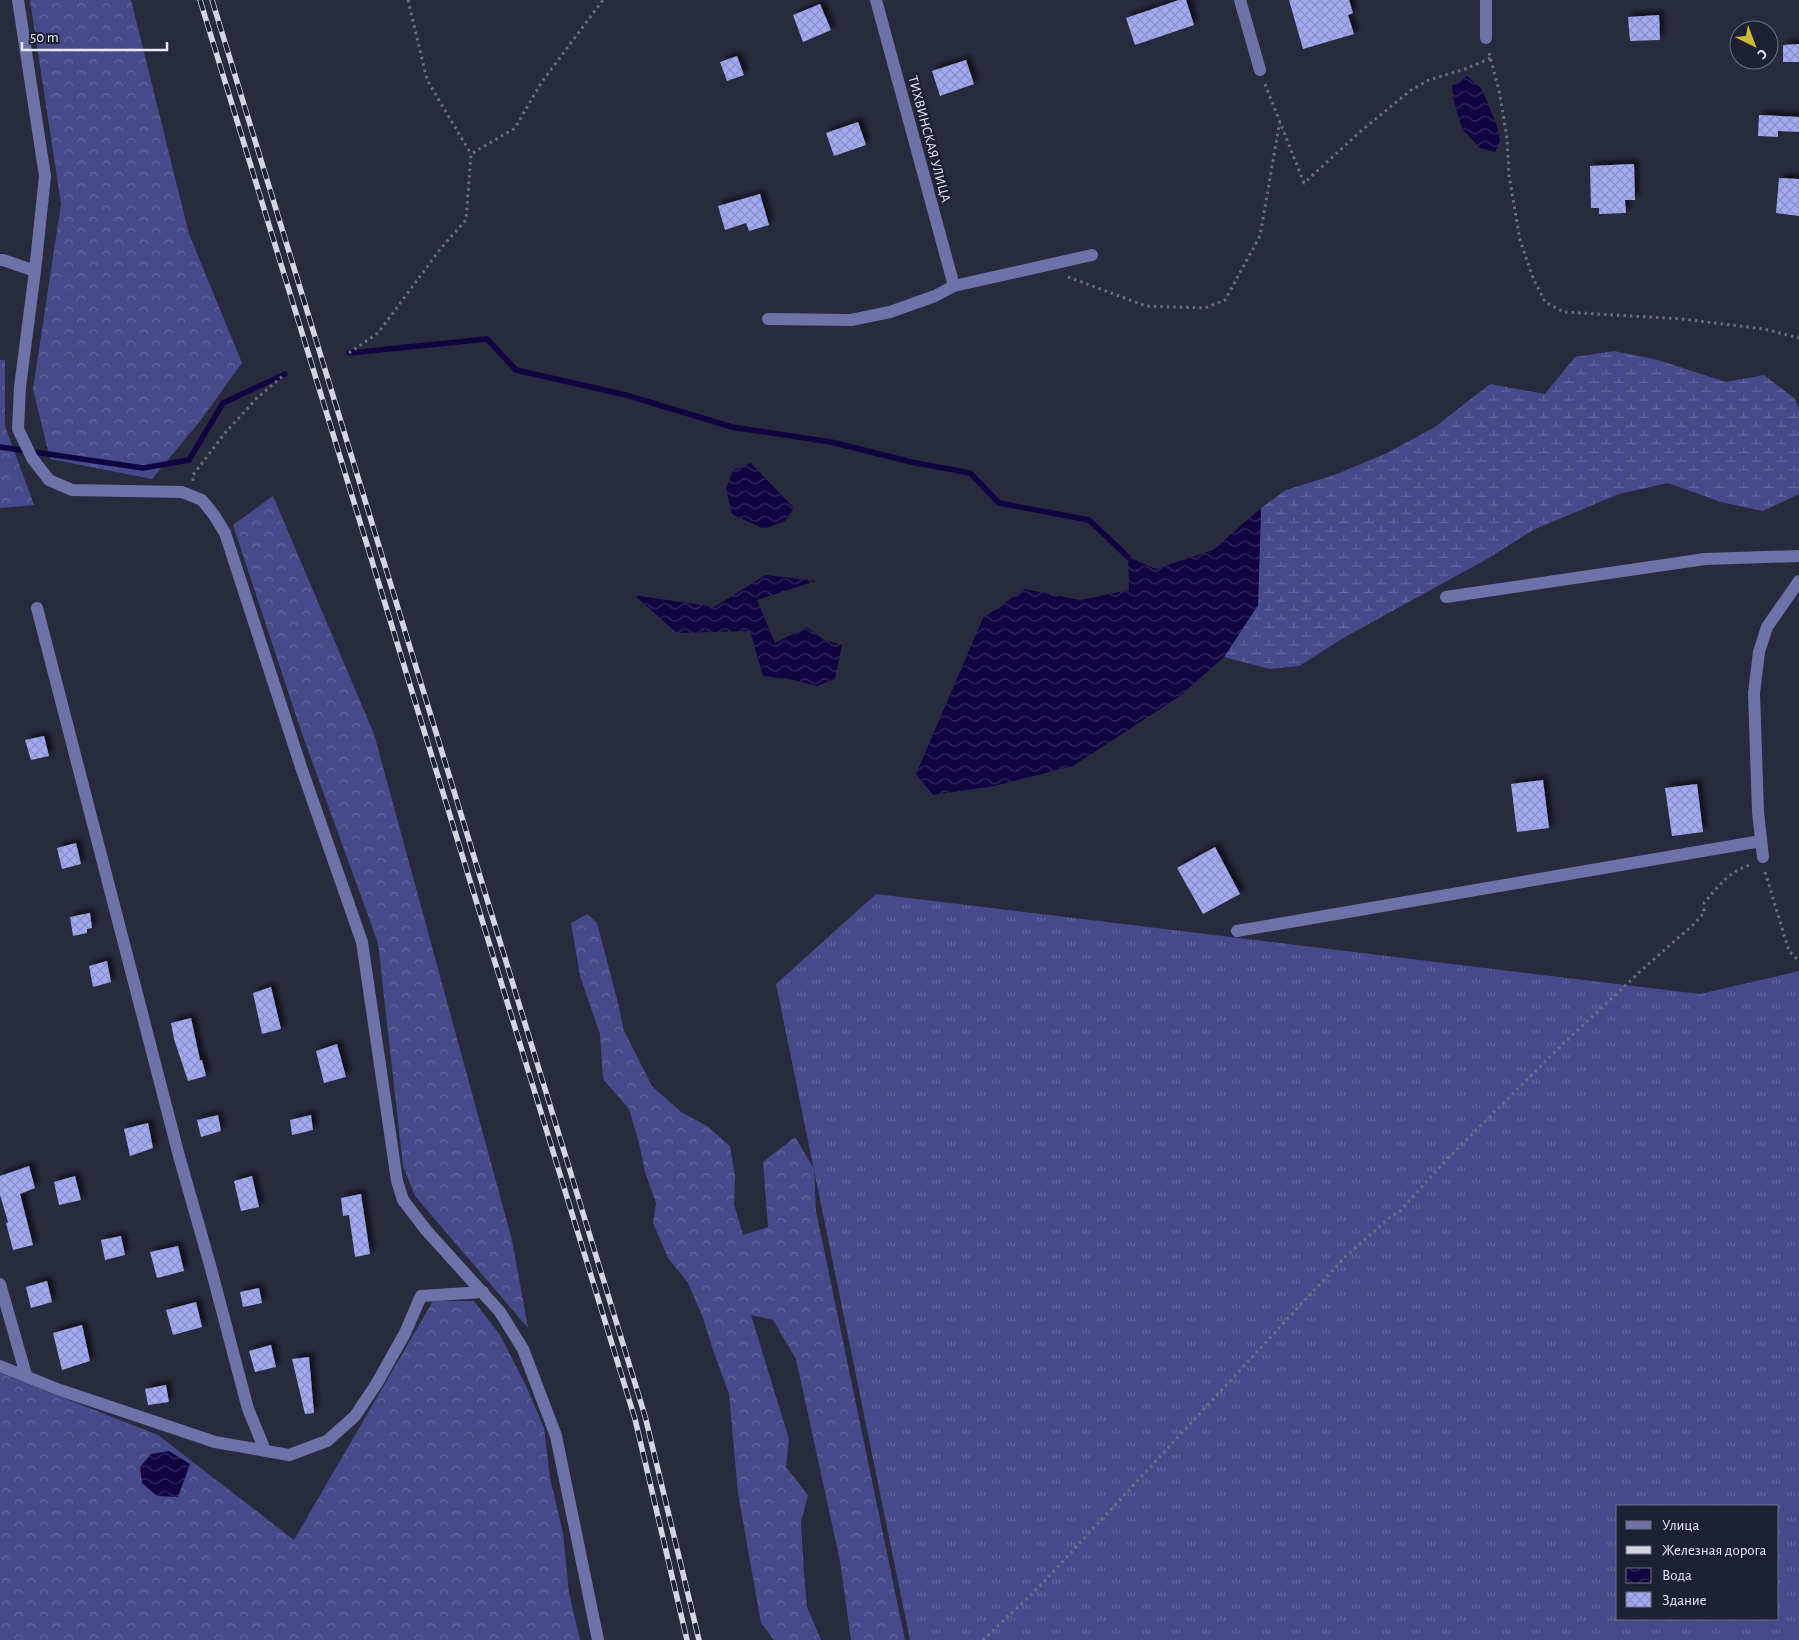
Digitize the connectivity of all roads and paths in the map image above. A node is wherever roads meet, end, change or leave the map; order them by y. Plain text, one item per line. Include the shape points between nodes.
1 (18, 0) edge
2 (408, 0) edge
3 (603, 0) edge
4 (876, 0) edge
5 (1240, 0) edge
6 (1486, 0) edge
7 (1486, 38) joint
8 (1490, 58) junction
9 (1260, 70) joint
10 (1280, 120) junction
11 (471, 154) junction
12 (1092, 255) dead end
13 (0, 260) edge
14 (35, 271) junction
15 (1066, 276) dead end
16 (954, 286) junction
17 (768, 319) dead end
18 (1799, 338) edge
19 (349, 353) dead end
20 (285, 374) dead end
21 (194, 497) junction
22 (1799, 556) edge
23 (1799, 581) edge
24 (1446, 597) dead end
25 (37, 608) dead end
26 (1762, 841) junction
27 (1763, 861) junction
28 (1237, 931) dead end
29 (1799, 961) edge
30 (0, 1284) edge
31 (482, 1292) junction
32 (0, 1366) edge
33 (26, 1375) junction
34 (265, 1450) junction
35 (598, 1640) edge
36 (983, 1640) edge

1 - 14 street via 44,176
2 - 11 path via 427,80
3 - 11 path via 541,83 515,128
4 - 16 street, ТИХВИНСКАЯ УЛИЦА
5 - 9 street
6 - 7 street
7 - 8 path
8 - 10 path via 1429,80 1411,90 1360,131 1304,183
8 - 18 path via 1507,138 1509,175 1520,240 1545,302 1564,312 1691,320 1764,329
9 - 10 path
10 - 15 path via 1260,236 1225,300 1205,308 1146,306
11 - 19 path via 466,220 441,248 378,333
12 - 16 street
13 - 14 street
14 - 21 street via 20,386 18,428 32,458 49,480 72,490 182,492
16 - 17 street via 890,312 850,320
20 - 21 path via 256,399 193,474
21 - 31 street via 202,500 225,533 362,942 397,1181 403,1200
22 - 24 street via 1705,559
23 - 26 street via 1767,627 1759,652 1754,693
25 - 34 street via 179,1156 248,1409
26 - 27 street
26 - 28 street
27 - 29 path via 1789,951
27 - 36 path via 1742,867 1725,880 1704,903 1704,913 1694,924 1564,1043 1450,1156 1400,1211 1344,1258 1039,1588
30 - 33 street
31 - 34 street via 421,1296 406,1333 355,1416 327,1441 289,1455
31 - 35 street via 500,1312 523,1350 556,1436
32 - 33 street
33 - 34 street via 60,1390 215,1442

